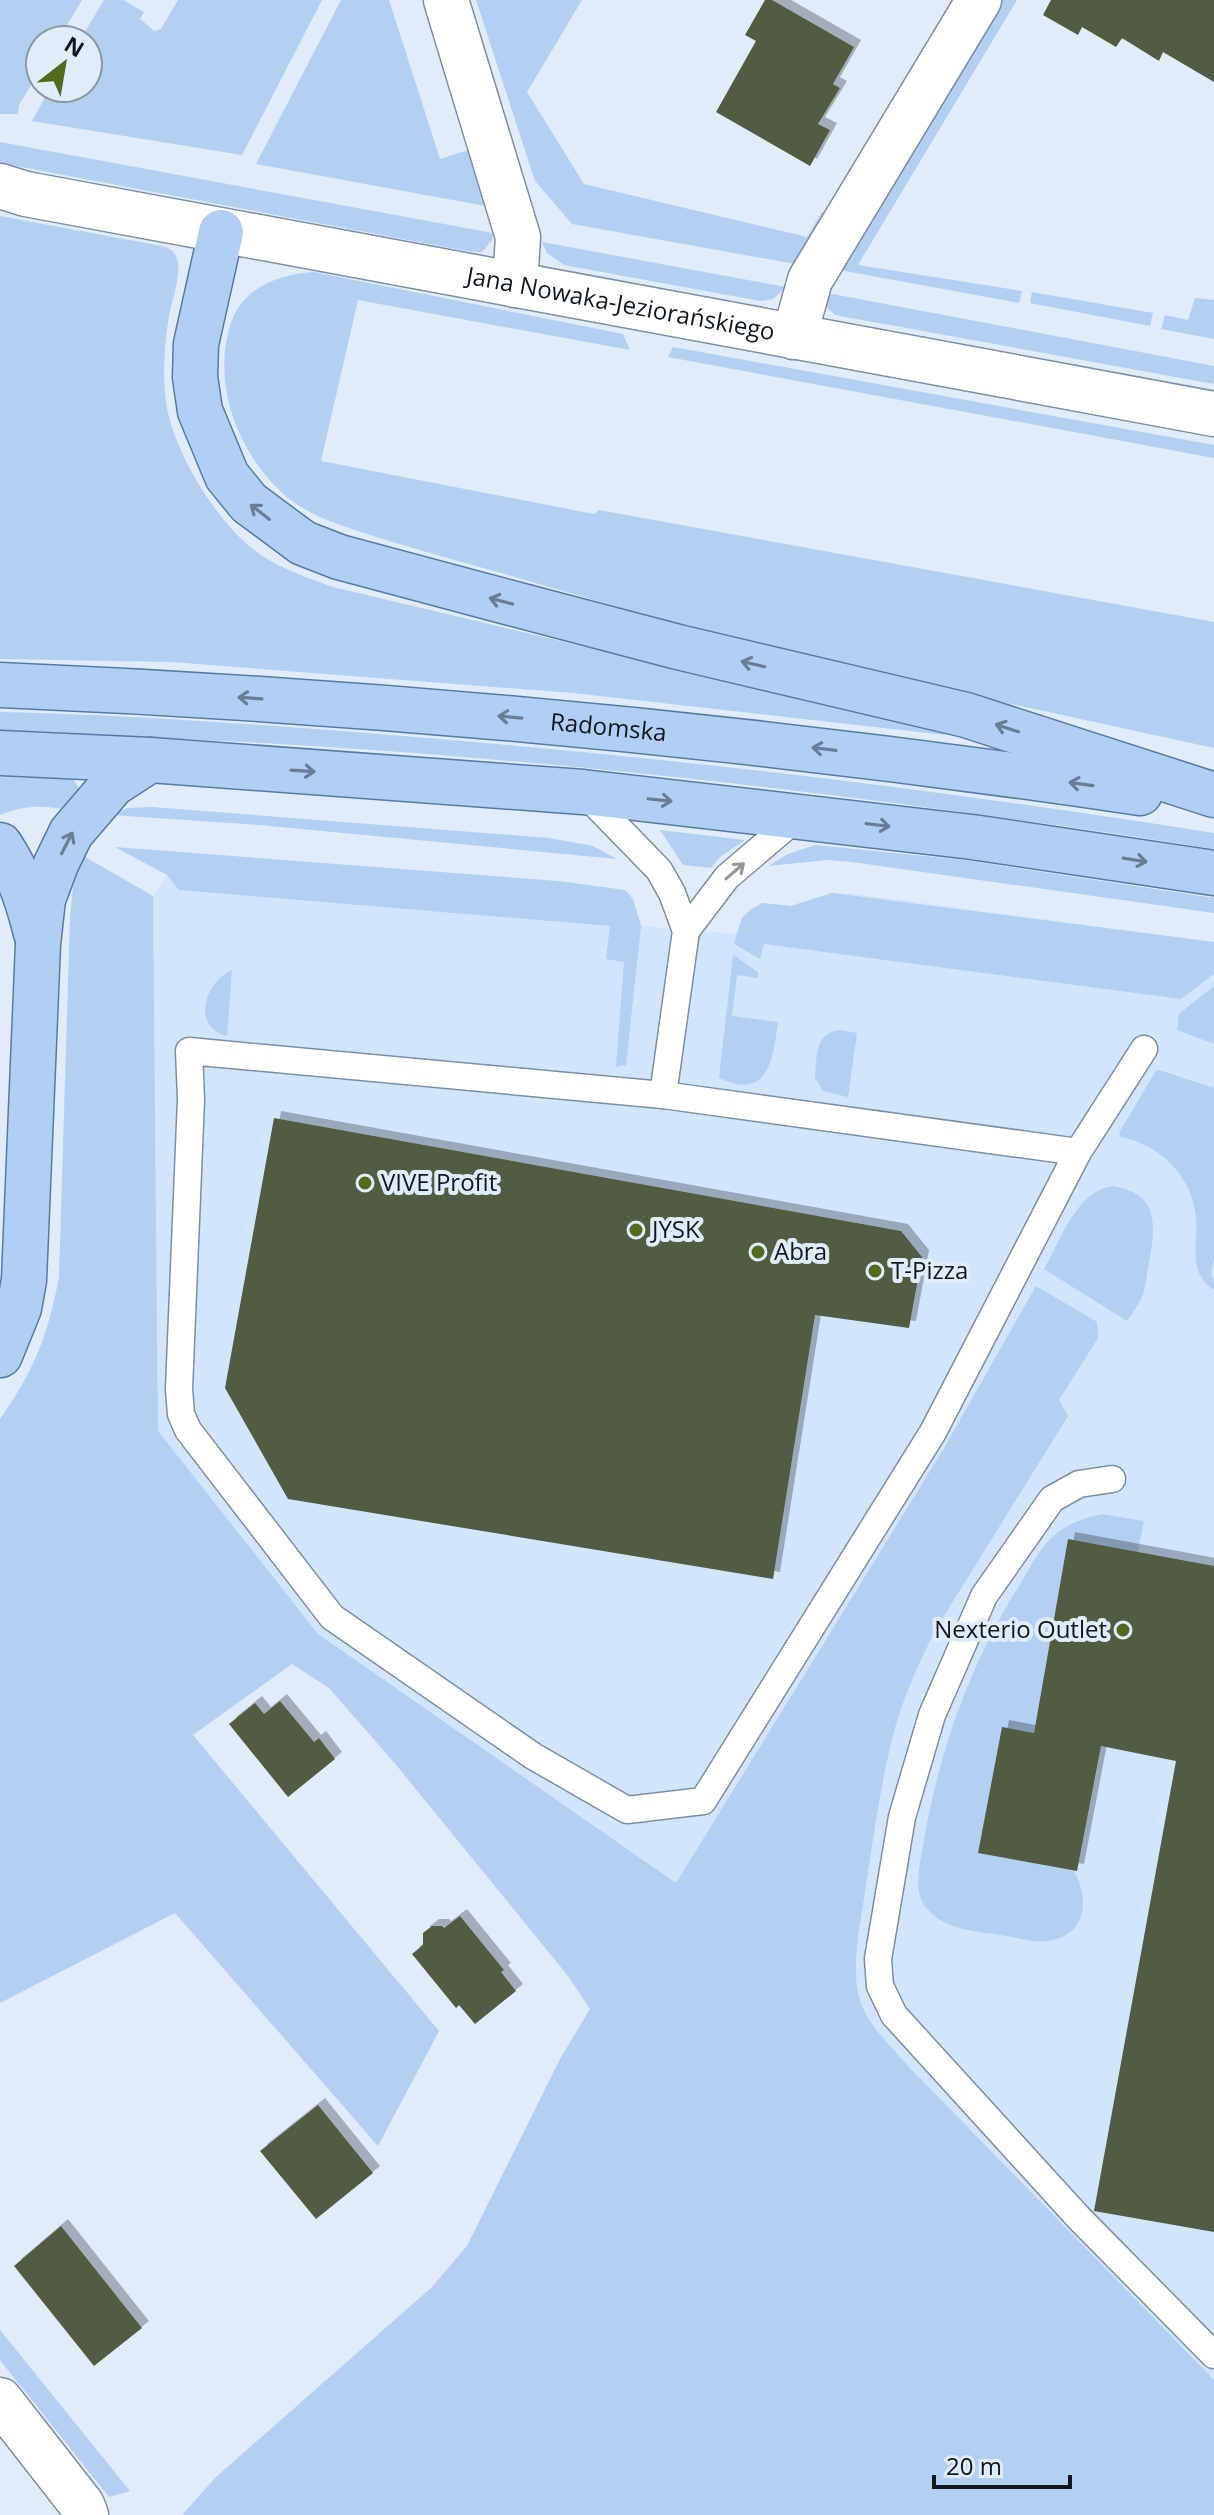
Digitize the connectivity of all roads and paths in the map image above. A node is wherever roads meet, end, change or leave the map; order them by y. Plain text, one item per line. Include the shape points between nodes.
1 (446, 0) edge
2 (979, 0) edge
3 (9, 191) edge
4 (221, 232) junction
5 (515, 285) junction
6 (794, 337) junction
7 (1214, 414) edge
8 (0, 685) edge
9 (0, 753) edge
10 (150, 760) junction
11 (583, 792) junction
12 (1214, 795) edge
13 (1214, 804) edge
14 (800, 815) junction
15 (0, 845) edge
16 (1214, 873) edge
17 (686, 931) junction
18 (38, 944) junction
19 (1144, 1049) dead end
20 (663, 1095) junction
21 (1078, 1152) junction
22 (0, 1355) edge
23 (1112, 1479) dead end
24 (1214, 2355) edge
25 (0, 2400) edge
26 (86, 2515) edge

1 - 5 street via 518,237
2 - 6 street via 810,280
3 - 4 street, Jana Nowaka-Jeziorańskiego
4 - 5 street, Jana Nowaka-Jeziorańskiego
12 -> 4 main road via 966,715 678,647 303,543 249,503 227,476 200,411 196,344
5 - 6 street, Jana Nowaka-Jeziorańskiego
6 - 7 street, Jana Nowaka-Jeziorańskiego
13 -> 8 main road, Radomska via 663,731
9 - 10 main road
10 -> 11 main road
18 -> 10 main road via 43,899 71,833 113,784
11 -> 14 main road
11 - 17 lane via 659,870
14 -> 16 main road
17 -> 14 lane via 727,877
15 - 18 main road via 18,876
17 - 20 lane
18 - 22 main road via 24,1280
19 - 21 lane
20 - 21 lane
20 - 21 lane via 189,1051 179,1389 188,1430 332,1617 533,1756 627,1810 703,1801 933,1432
23 - 24 lane via 1079,1484 1052,1499 984,1596 932,1715 902,1817 878,1959 880,1986 894,2015 1078,2217
25 - 26 street

